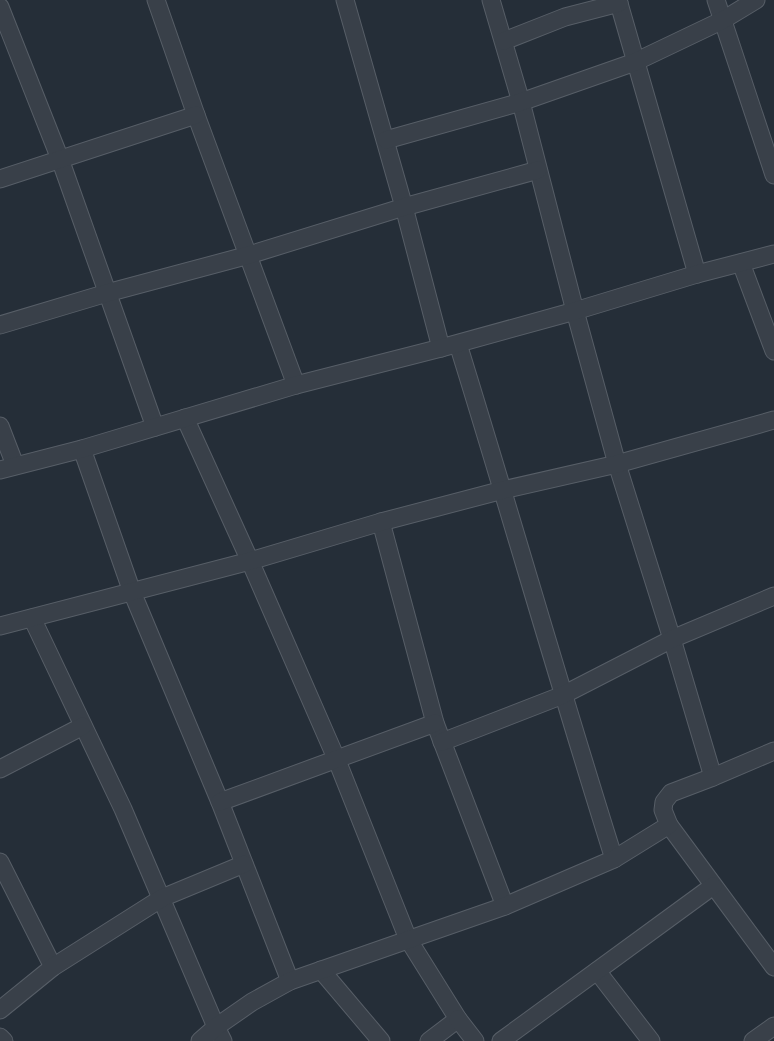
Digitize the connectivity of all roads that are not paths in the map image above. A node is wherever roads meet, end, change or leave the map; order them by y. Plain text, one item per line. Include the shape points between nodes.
1 (156, 0) edge
2 (345, 0) edge
3 (491, 0) edge
4 (716, 0) edge
5 (756, 0) edge
6 (618, 1) edge
7 (0, 7) edge
8 (723, 20) junction
9 (504, 41) junction
10 (635, 62) junction
11 (521, 102) junction
12 (196, 115) junction
13 (386, 140) junction
14 (60, 159) junction
15 (538, 170) junction
16 (774, 176) edge
17 (0, 178) edge
18 (404, 207) junction
19 (774, 254) edge
20 (249, 255) junction
21 (741, 264) junction
22 (697, 274) junction
23 (107, 293) junction
24 (575, 311) junction
25 (0, 325) edge
26 (458, 344) junction
27 (441, 348) junction
28 (774, 351) edge
29 (296, 385) junction
30 (186, 418) junction
31 (774, 420) edge
32 (0, 426) edge
33 (155, 427) junction
34 (82, 448) junction
35 (617, 464) junction
36 (8, 468) edge
37 (503, 490) junction
38 (380, 522) junction
39 (250, 561) junction
40 (132, 592) junction
41 (774, 596) edge
42 (32, 618) junction
43 (0, 626) edge
44 (672, 639) junction
45 (563, 695) junction
46 (435, 723) junction
47 (83, 726) junction
48 (442, 742) junction
49 (774, 751) edge
50 (336, 758) junction
51 (0, 770) edge
52 (713, 777) junction
53 (220, 802) junction
54 (669, 825) junction
55 (614, 859) junction
56 (0, 862) edge
57 (244, 864) junction
58 (713, 886) junction
59 (162, 898) junction
60 (505, 906) junction
61 (408, 939) junction
62 (53, 967) junction
63 (774, 967) edge
64 (321, 970) junction
65 (597, 971) junction
66 (290, 981) junction
67 (0, 1010) edge
68 (458, 1019) junction
69 (774, 1026) edge
70 (220, 1034) edge
71 (0, 1037) edge
72 (4, 1041) edge
73 (200, 1041) edge
74 (381, 1041) edge
75 (429, 1041) edge
76 (475, 1041) edge
77 (501, 1041) edge
78 (651, 1041) edge
79 (753, 1041) edge

1 - 12 street
2 - 13 street
3 - 9 street
4 - 8 street
5 - 8 street
6 - 9 street via 565,17
6 - 10 street
7 - 14 street
8 - 10 street
8 - 16 street
9 - 11 street
10 - 11 street
10 - 22 street
11 - 13 street
11 - 15 street
12 - 14 street
12 - 20 street
13 - 18 street
14 - 17 street
14 - 23 street
15 - 18 street
15 - 24 street
18 - 20 street
18 - 27 street
19 - 21 street
20 - 23 street
20 - 29 street
21 - 22 street
21 - 28 street
22 - 24 street
23 - 25 street
23 - 33 street
24 - 26 street
24 - 35 street
26 - 27 street
26 - 37 street
27 - 29 street
29 - 30 street
30 - 33 street
30 - 39 street
31 - 35 street
32 - 36 street
33 - 34 street
34 - 36 street
34 - 40 street
35 - 37 street
35 - 44 street
37 - 38 street
37 - 45 street
38 - 39 street
38 - 46 street
39 - 40 street
39 - 50 street
40 - 42 street
40 - 53 street
41 - 44 street
42 - 43 street
42 - 47 street
44 - 45 street
44 - 52 street
45 - 48 street
45 - 55 street
46 - 48 street
46 - 50 street
47 - 51 street
47 - 59 street
48 - 60 street
49 - 52 street
50 - 53 street
50 - 61 street
52 - 54 street via 676,791 667,798 663,810
53 - 57 street
54 - 55 street
54 - 58 street
55 - 60 street
56 - 62 street
57 - 59 street
57 - 66 street
58 - 63 street
58 - 65 street
59 - 62 street
59 - 70 street
60 - 61 street
61 - 64 street
61 - 68 street
62 - 67 street
64 - 66 street
64 - 74 street
65 - 77 street
65 - 78 street
66 - 70 street via 252,1002
68 - 75 street
68 - 76 street
69 - 79 street
70 - 73 street
71 - 72 street

